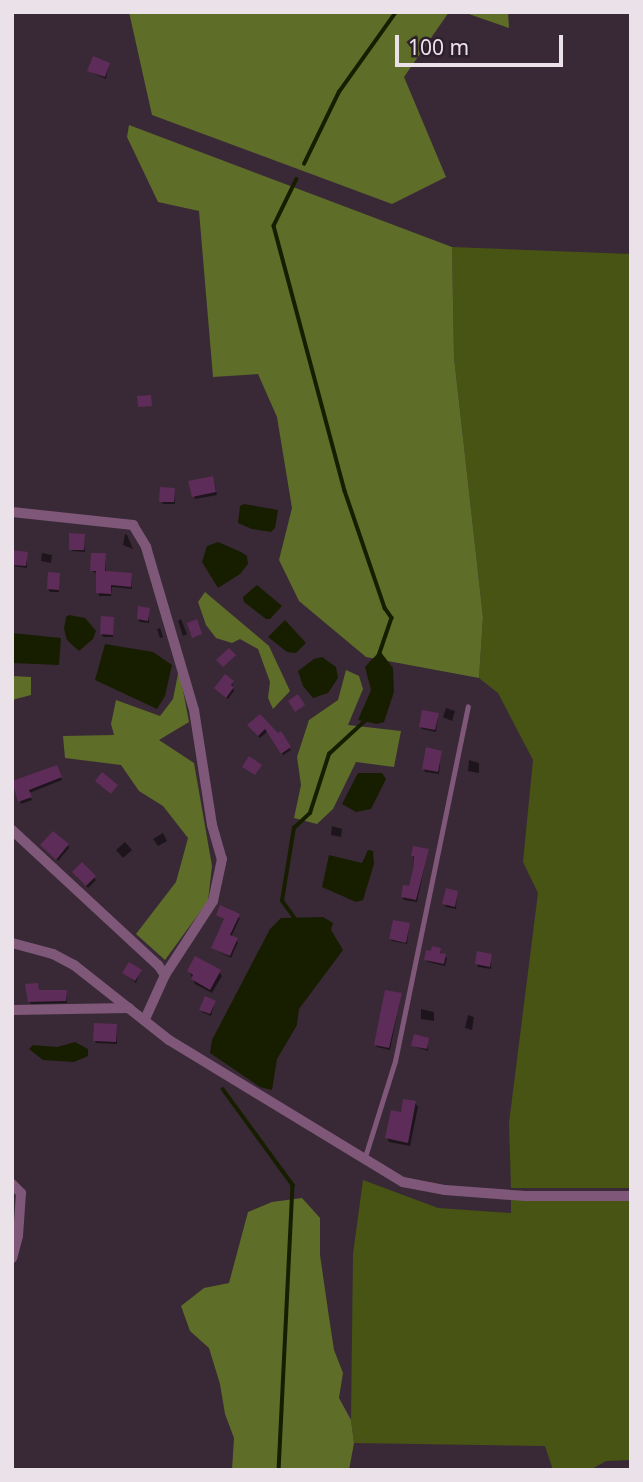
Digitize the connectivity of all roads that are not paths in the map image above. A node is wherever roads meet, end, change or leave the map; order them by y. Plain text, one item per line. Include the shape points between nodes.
1 (12, 512) edge
2 (468, 706) dead end
3 (12, 830) edge
4 (12, 943) edge
5 (164, 975) junction
6 (129, 1008) junction
7 (12, 1010) edge
8 (145, 1019) junction
9 (364, 1160) junction
10 (12, 1184) edge
11 (631, 1196) edge
12 (12, 1258) edge

1 - 5 street via 133,525 146,547 194,710 212,825 222,859 213,901
2 - 9 lane via 395,1061
3 - 5 street
4 - 6 street via 74,965
5 - 8 street
6 - 7 street
6 - 8 street
8 - 9 street via 169,1040
9 - 11 street via 403,1182 445,1190
10 - 12 street via 21,1193

